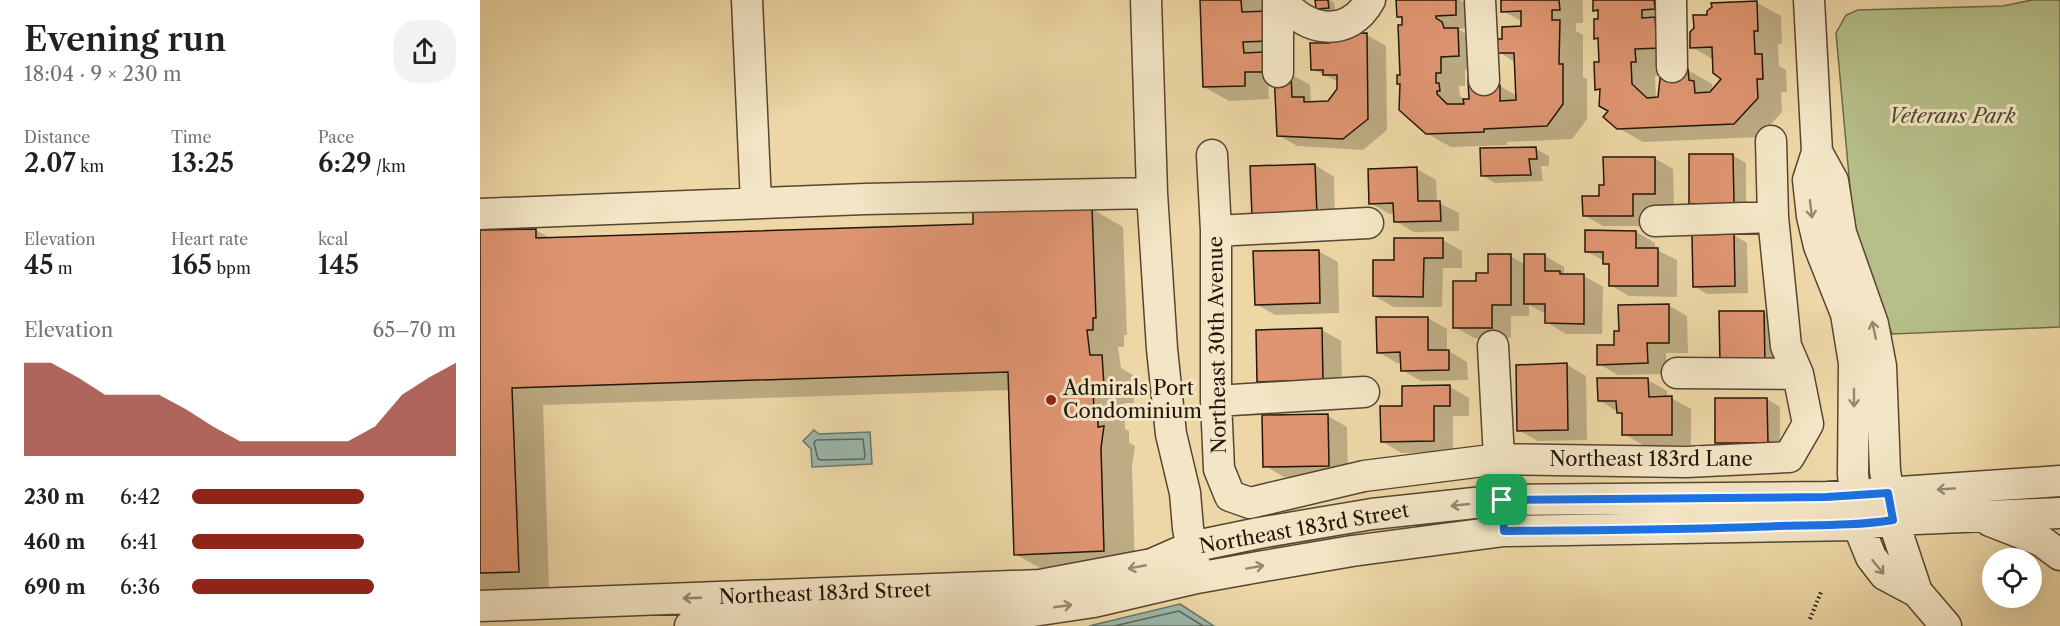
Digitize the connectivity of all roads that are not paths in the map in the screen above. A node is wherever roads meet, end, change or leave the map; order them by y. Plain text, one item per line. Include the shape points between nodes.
1 (747, 0) edge
2 (1146, 0) edge
3 (1280, 0) edge
4 (1370, 0) edge
5 (1480, 0) edge
6 (1671, 0) edge
7 (1809, 0) edge
8 (1672, 67) dead end
9 (1278, 72) dead end
10 (1484, 80) dead end
11 (1771, 141) dead end
12 (1817, 152) junction
13 (1212, 155) dead end
14 (1152, 193) junction
15 (756, 203) junction
16 (480, 214) edge
17 (1773, 217) junction
18 (1655, 221) dead end
19 (1368, 223) dead end
20 (1216, 231) junction
21 (1493, 346) dead end
22 (1677, 372) dead end
23 (1798, 374) junction
24 (1364, 392) dead end
25 (1216, 401) junction
26 (1499, 459) junction
27 (2060, 481) edge
28 (1854, 494) junction
29 (1230, 496) joint
30 (1502, 500) junction
31 (1890, 507) junction
32 (2060, 513) edge
33 (1982, 518) junction
34 (1858, 525) junction
35 (1504, 531) junction
36 (1191, 547) junction
37 (2060, 555) edge
38 (1197, 578) junction
39 (1917, 592) junction
40 (480, 606) edge
41 (1944, 625) edge
42 (690, 626) edge

1 - 15 street
2 - 14 street
3 - 4 street via 1299,19 1324,27 1350,21
3 - 9 street
5 - 10 street
6 - 8 street
7 - 12 street
11 - 17 street
12 -> 28 street via 1808,180 1812,216 1819,246 1846,314 1854,363
31 -> 12 street via 1881,366 1873,324 1841,233 1833,181
13 - 20 street, Northeast 30th Avenue
14 - 15 street
14 - 36 street via 1171,434 1185,494
15 - 16 street
17 - 18 street
17 - 23 street via 1786,346
19 - 20 street
20 - 25 street, Northeast 30th Avenue
21 - 26 street
22 - 23 street
23 - 26 street, Northeast 183rd Lane via 1808,424 1790,457 1686,462
24 - 25 street
25 - 29 street, Northeast 30th Avenue via 1219,469
26 - 29 street, Northeast 183rd Lane via 1364,476 1250,503
26 - 30 street
27 -> 31 street, Northeast 183rd Street
28 - 30 street, Northeast 183rd Street
28 - 31 street, Northeast 183rd Street
28 - 34 street
30 - 35 street
30 -> 36 street, Northeast 183rd Street via 1372,514
31 - 33 street, Northeast 183rd Street
31 - 34 street, Northeast 183rd Street
31 - 39 street
32 - 33 street, Northeast 183rd Street
33 - 37 street via 2041,541
34 - 35 street, Northeast 183rd Street
34 -> 39 street via 1871,557 1885,575
38 -> 35 street, Northeast 183rd Street via 1352,551
36 - 38 street
36 -> 40 street, Northeast 183rd Street via 1152,564 1040,585
42 -> 38 street, Northeast 183rd Street via 1019,613 1094,602
39 - 41 street

